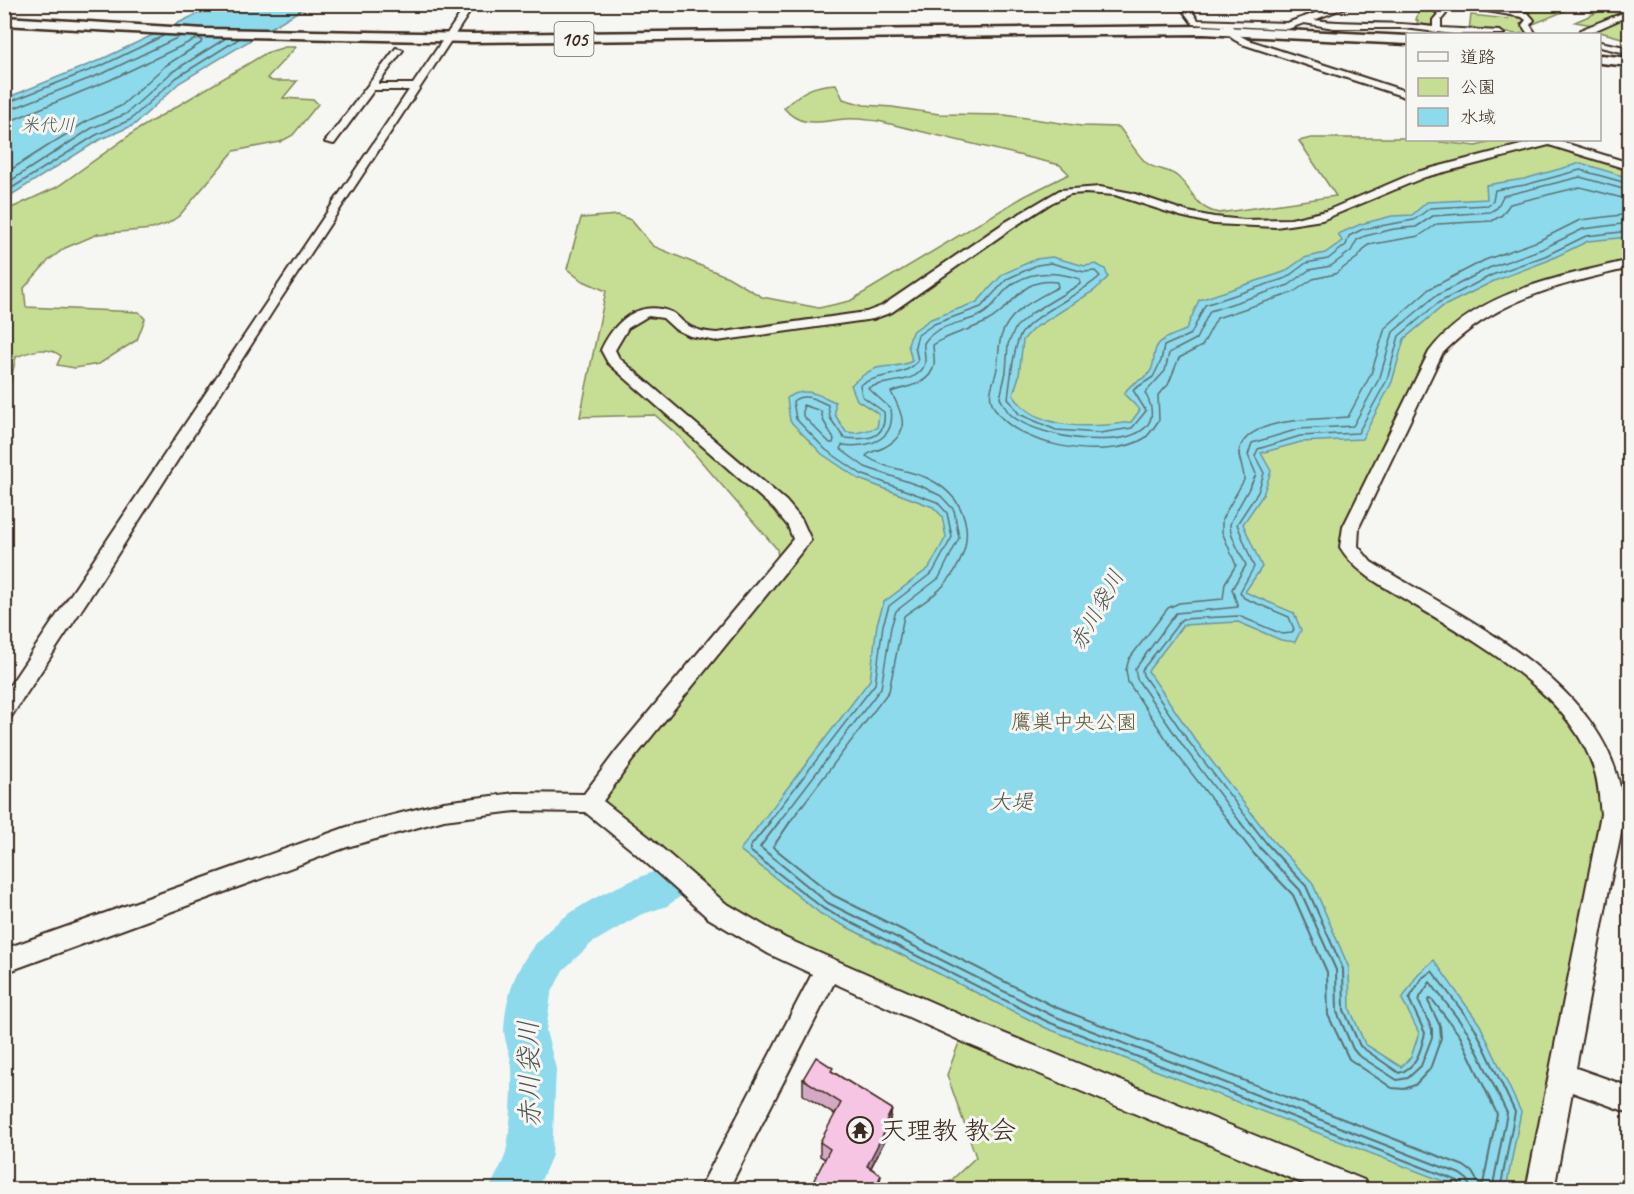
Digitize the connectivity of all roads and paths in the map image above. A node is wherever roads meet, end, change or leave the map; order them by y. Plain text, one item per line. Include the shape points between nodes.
1 (471, 4) edge
2 (1182, 4) edge
3 (1350, 4) edge
4 (1441, 4) edge
5 (1450, 4) edge
6 (1629, 12) edge
7 (4, 21) edge
8 (1306, 21) junction
9 (1227, 27) junction
10 (1437, 30) junction
11 (1484, 33) edge
12 (1531, 33) edge
13 (1583, 33) edge
14 (449, 38) junction
15 (1406, 40) edge
16 (1601, 45) edge
17 (399, 50) dead end
18 (1629, 51) edge
19 (1601, 59) edge
20 (1629, 62) edge
21 (372, 87) junction
22 (416, 87) junction
23 (1406, 95) edge
24 (1544, 141) edge
25 (1551, 141) edge
26 (330, 142) dead end
27 (1629, 167) edge
28 (1629, 264) edge
29 (4, 711) edge
30 (589, 803) junction
31 (4, 961) edge
32 (828, 969) junction
33 (1561, 1075) junction
34 (1629, 1100) edge
35 (713, 1190) edge
36 (1354, 1190) edge
37 (1540, 1190) edge

1 - 14 street
2 - 9 street via 1196,22
3 - 8 street
4 - 10 street via 1435,7 1442,14
5 - 12 street via 1525,15 1530,20 1526,25
6 - 13 street
7 - 14 highway, 105 via 150,31
8 - 9 street via 1288,26
8 - 10 street
9 - 14 highway, 105
9 - 15 highway, 105
9 - 23 street via 1245,42
10 - 11 street
14 - 22 street
16 - 18 street
17 - 21 street
19 - 20 highway
21 - 22 street
21 - 26 street
22 - 29 street
24 - 30 street via 1425,173 1306,220 1221,222 1111,191 1068,191 995,234 887,309 868,316 717,336 700,336 680,327 671,316 657,312 627,320 615,333 608,350 613,360 780,505 796,524 802,540
25 - 27 street
28 - 33 street via 1546,285 1509,299 1478,314 1449,336 1436,352 1350,527 1349,547 1365,567 1504,652 1560,696 1603,760 1612,793 1612,814
30 - 31 street via 515,802 433,814 347,837
30 - 32 street via 716,910 777,946
32 - 35 street
32 - 36 street via 979,1036
33 - 34 street
33 - 37 street

